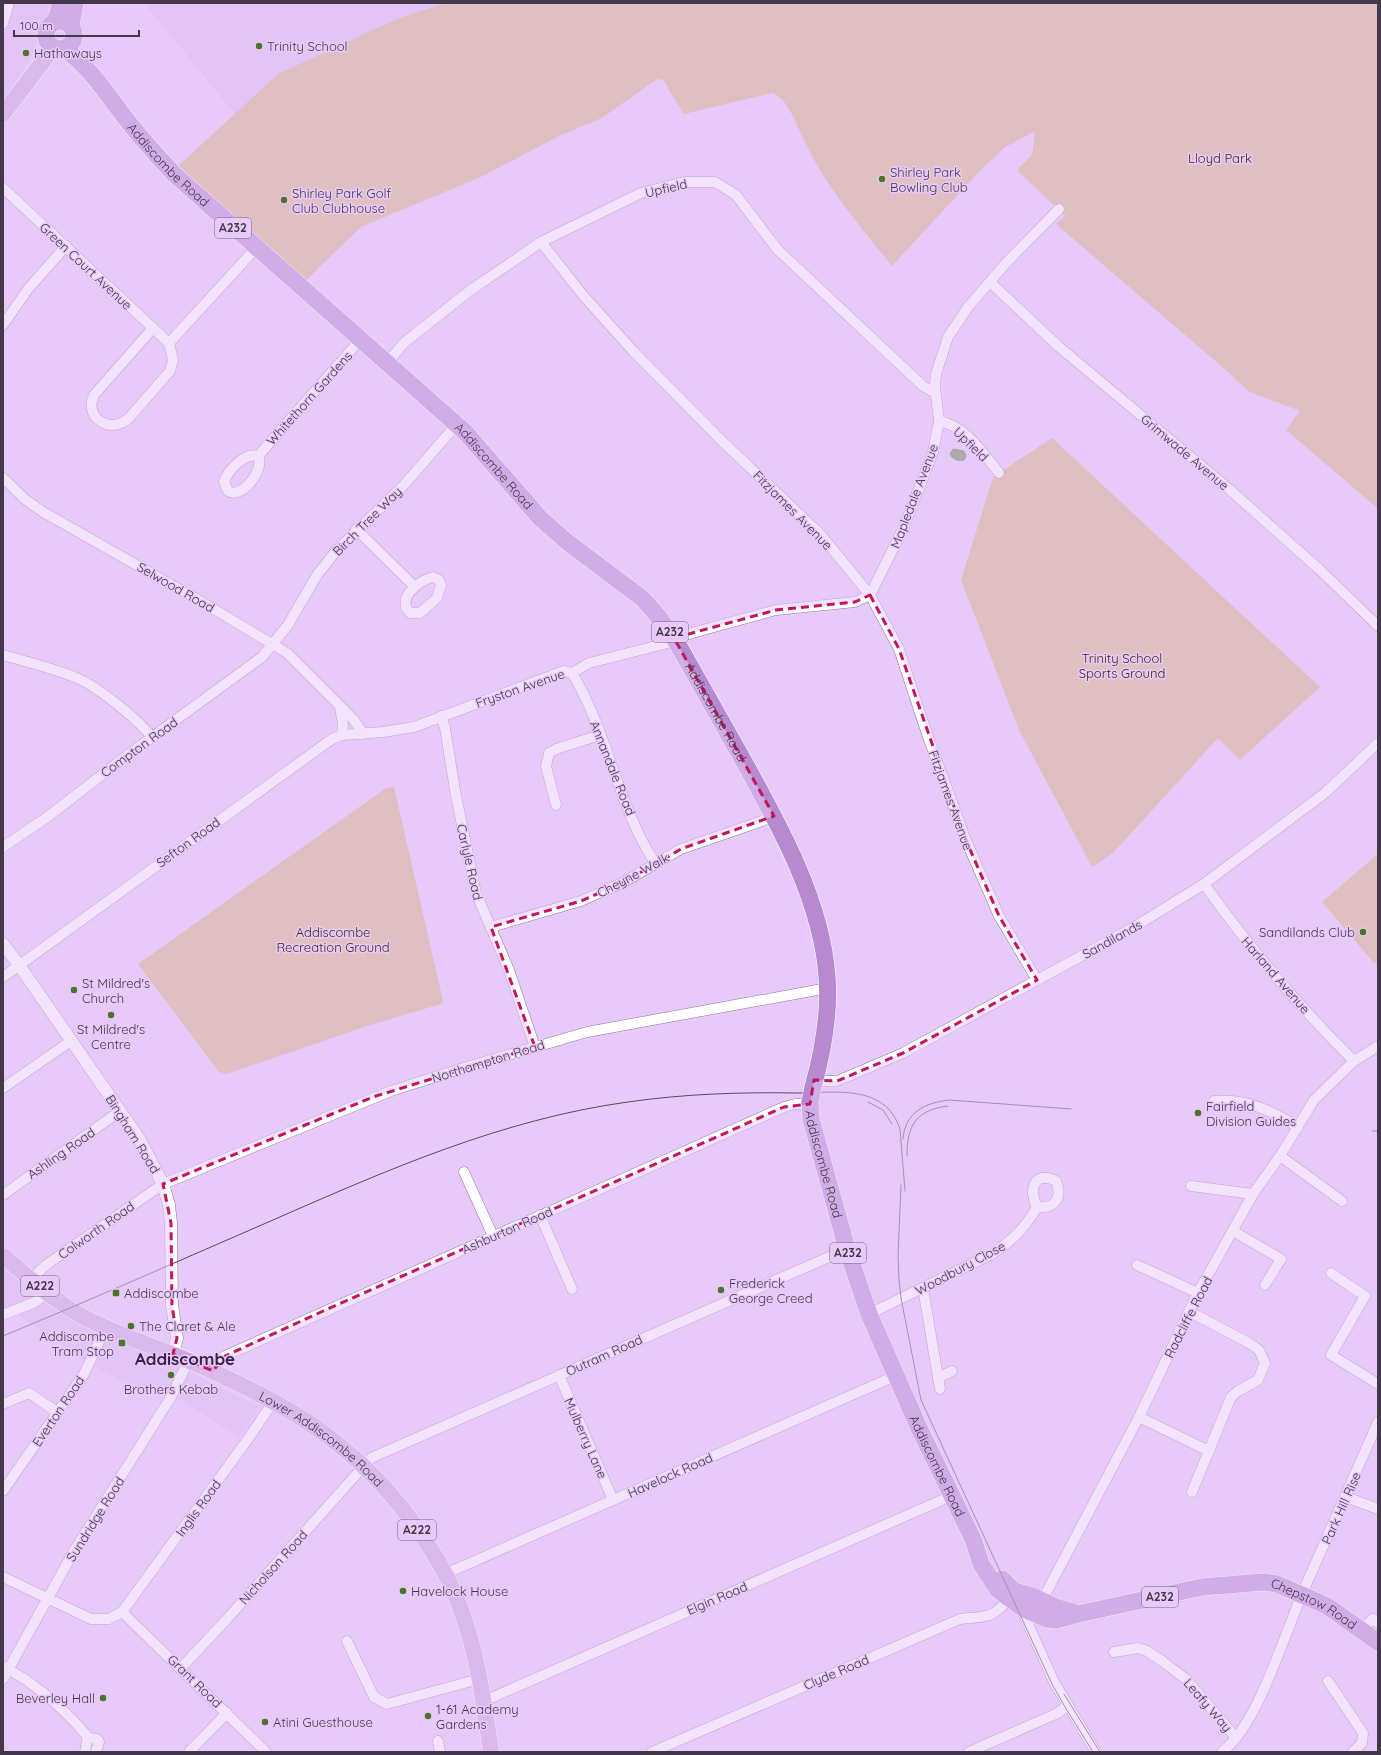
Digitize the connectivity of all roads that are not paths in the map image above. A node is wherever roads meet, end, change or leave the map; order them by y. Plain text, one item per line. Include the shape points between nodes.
1 (9, 3) edge
2 (61, 3) edge
3 (76, 3) edge
4 (3, 23) edge
5 (67, 27) junction
6 (59, 48) junction
7 (97, 78) junction
8 (3, 114) edge
9 (3, 188) edge
10 (1059, 210) dead end
11 (541, 242) junction
12 (66, 246) junction
13 (256, 248) junction
14 (990, 282) junction
15 (3, 325) edge
16 (153, 328) junction
17 (360, 340) junction
18 (169, 343) junction
19 (387, 363) junction
20 (936, 393) junction
21 (939, 421) junction
22 (456, 424) junction
23 (258, 456) dead end
24 (999, 473) dead end
25 (3, 478) edge
26 (356, 529) junction
27 (414, 586) dead end
28 (870, 595) junction
29 (1378, 626) edge
30 (675, 640) junction
31 (274, 644) junction
32 (3, 655) edge
33 (572, 673) junction
34 (340, 708) junction
35 (441, 716) junction
36 (362, 734) junction
37 (342, 735) junction
38 (600, 735) junction
39 (152, 737) junction
40 (1378, 743) edge
41 (556, 805) dead end
42 (773, 815) junction
43 (3, 847) edge
44 (655, 863) junction
45 (1204, 884) junction
46 (491, 927) junction
47 (3, 944) edge
48 (19, 965) junction
49 (3, 977) edge
50 (1037, 980) junction
51 (828, 988) junction
52 (71, 1041) junction
53 (1378, 1046) edge
54 (535, 1047) junction
55 (1354, 1061) junction
56 (3, 1088) edge
57 (812, 1093) junction
58 (1214, 1101) dead end
59 (120, 1111) junction
60 (1298, 1127) junction
61 (1280, 1156) junction
62 (464, 1172) dead end
63 (163, 1184) junction
64 (1191, 1186) dead end
65 (1253, 1194) junction
66 (3, 1195) edge
67 (1342, 1201) dead end
68 (1037, 1207) dead end
69 (540, 1215) junction
70 (1233, 1231) junction
71 (493, 1236) junction
72 (847, 1249) junction
73 (3, 1256) edge
74 (1136, 1265) dead end
75 (1331, 1273) dead end
76 (31, 1279) junction
77 (1265, 1285) dead end
78 (923, 1288) junction
79 (572, 1289) dead end
80 (48, 1292) junction
81 (1198, 1293) junction
82 (1190, 1312) junction
83 (869, 1314) junction
84 (3, 1315) edge
85 (106, 1327) junction
86 (173, 1354) junction
87 (189, 1360) junction
88 (213, 1371) junction
89 (952, 1371) dead end
90 (559, 1375) junction
91 (895, 1376) junction
92 (938, 1378) junction
93 (1378, 1384) edge
94 (940, 1389) dead end
95 (273, 1402) junction
96 (3, 1404) edge
97 (57, 1412) junction
98 (1138, 1416) junction
99 (1378, 1422) edge
100 (1209, 1450) junction
101 (364, 1465) junction
102 (3, 1491) edge
103 (1192, 1492) dead end
104 (951, 1496) junction
105 (1346, 1497) junction
106 (613, 1500) junction
107 (1378, 1509) edge
108 (445, 1574) junction
109 (3, 1577) edge
110 (47, 1598) junction
111 (1301, 1598) junction
112 (1014, 1599) junction
113 (1039, 1607) junction
114 (122, 1612) junction
115 (1378, 1623) edge
116 (1362, 1629) junction
117 (347, 1641) dead end
118 (1378, 1642) edge
119 (1114, 1652) dead end
120 (1378, 1652) edge
121 (181, 1668) junction
122 (5, 1672) edge
123 (479, 1680) junction
124 (1328, 1682) dead end
125 (484, 1701) junction
126 (1068, 1705) junction
127 (228, 1713) junction
128 (89, 1738) junction
129 (1236, 1738) junction
130 (438, 1741) dead end
131 (87, 1751) edge
132 (96, 1752) edge
133 (189, 1752) edge
134 (266, 1752) edge
135 (440, 1752) edge
136 (491, 1752) edge
137 (652, 1752) edge
138 (969, 1752) edge
139 (1096, 1752) edge
140 (1222, 1752) edge
141 (1353, 1752) edge

1 - 4 street
2 - 5 highway
3 - 5 highway
5 - 6 highway via 71,44
5 - 6 highway via 50,26 47,33 48,41
5 - 7 highway, Addiscombe Road / A232
6 - 7 highway, Addiscombe Road / A232 via 78,58
6 - 8 main road
7 - 13 highway, Addiscombe Road / A232 via 161,161
9 - 12 street, Green Court Avenue
10 - 14 street, Mapledale Avenue
11 - 19 street, Upfield via 404,343
11 - 20 street, Upfield via 641,193 684,182 715,182 736,195 776,249 923,386
11 - 28 street, Fitzjames Avenue via 582,294 633,351 723,442 820,534
12 - 15 street via 28,289
12 - 16 street, Green Court Avenue
13 - 17 highway, Addiscombe Road / A232
13 - 18 street
14 - 20 street, Mapledale Avenue via 950,334 938,364 935,378
14 - 29 street, Grimwade Avenue via 1058,346 1229,489 1319,569
16 - 18 street, Green Court Avenue
16 - 18 street via 94,395 92,408 99,420 105,424 119,425 134,412 170,371 173,360
17 - 19 highway, Addiscombe Road / A232
17 - 23 street, Whitethorn Gardens
19 - 22 highway, Addiscombe Road / A232
20 - 21 street, Mapledale Avenue
21 - 24 street, Upfield via 949,423 968,437 981,449
21 - 28 street, Mapledale Avenue via 933,452 909,514
22 - 26 street, Birch Tree Way via 404,485
22 - 30 highway, Addiscombe Road / A232 via 540,518 639,596
25 - 31 street, Selwood Road via 38,509
26 - 27 street
26 - 31 street, Birch Tree Way via 322,569
28 - 30 street via 854,602 776,610
28 - 50 street, Fitzjames Avenue via 899,649 964,838 999,916
30 - 33 street, Fryston Avenue via 590,663
30 - 42 highway, Addiscombe Road / A232
31 - 34 street, Selwood Road via 296,661
31 - 39 street, Compton Road via 256,663
32 - 39 street via 83,681 108,698
33 - 35 street, Fryston Avenue via 564,671
33 - 38 street, Annandale Road
34 - 36 street, Selwood Road via 354,720
34 - 37 street
35 - 36 street, Fryston Avenue via 405,729
35 - 46 street, Carlyle Road via 473,884
36 - 37 street, Sefton Road
37 - 48 street, Sefton Road via 324,744
38 - 41 street via 556,748 549,753 546,766
38 - 44 street, Annandale Road via 627,805
39 - 43 street, Compton Road via 46,818
40 - 45 street, Sandilands via 1325,793
42 - 44 street, Cheyne Walk via 681,849
42 - 51 highway, Addiscombe Road / A232 via 800,876 818,926
44 - 46 street, Cheyne Walk via 624,882 580,902
45 - 50 street, Sandilands via 1131,929
45 - 55 street, Harland Avenue via 1236,929 1286,988
46 - 54 street, Carlyle Road via 509,970
47 - 48 street, Bingham Road
48 - 49 street, Sefton Road
48 - 52 street, Bingham Road
50 - 57 street, Sandilands via 903,1053
51 - 54 street, Northampton Road via 605,1028
51 - 57 highway, Addiscombe Road / A232 via 826,1026
52 - 56 street
52 - 59 street, Bingham Road
53 - 55 street, Radcliffe Road
54 - 63 street, Northampton Road via 374,1097
55 - 60 street, Radcliffe Road via 1314,1100
57 - 69 street, Ashburton Road via 795,1104
57 - 72 highway, Addiscombe Road / A232 via 812,1120
58 - 60 street via 1232,1099 1270,1110
59 - 63 street, Bingham Road via 147,1152
59 - 66 street, Ashling Road
60 - 61 street, Radcliffe Road
61 - 65 street, Radcliffe Road
61 - 67 street
62 - 71 street
63 - 76 street, Colworth Road via 46,1265
63 - 86 street, Bingham Road via 171,1223 172,1305 177,1338
64 - 65 street
65 - 70 street, Radcliffe Road
68 - 78 street, Woodbury Close via 1019,1234 1007,1245
69 - 71 street, Ashburton Road
69 - 79 street
70 - 77 street via 1281,1259
70 - 81 street, Radcliffe Road
71 - 88 street, Ashburton Road via 225,1356 216,1364
72 - 83 highway, Addiscombe Road / A232
72 - 90 street, Outram Road
73 - 76 main road, Lower Addiscombe Road / A222
74 - 81 street
75 - 93 street via 1365,1296 1331,1356
76 - 80 main road, Lower Addiscombe Road / A222
78 - 83 street, Woodbury Close
78 - 92 street
80 - 84 street via 35,1302
80 - 85 main road, Lower Addiscombe Road / A222 via 73,1311
81 - 82 street, Radcliffe Road
82 - 98 street, Radcliffe Road
82 - 100 street via 1250,1343 1260,1350 1265,1363 1258,1380 1231,1397
83 - 91 highway, Addiscombe Road / A232
85 - 86 main road, Lower Addiscombe Road / A222
85 - 97 street, Everton Road via 84,1374
86 - 87 main road, Lower Addiscombe Road / A222
87 - 88 main road, Lower Addiscombe Road / A222
87 - 110 street, Sundridge Road via 171,1397
88 - 95 main road, Lower Addiscombe Road / A222
89 - 92 street
90 - 101 street, Outram Road via 370,1458
90 - 106 street, Mulberry Lane
91 - 104 highway, Addiscombe Road / A232
91 - 106 street, Havelock Road
92 - 94 street
95 - 101 main road, Lower Addiscombe Road / A222 via 314,1426
95 - 114 street, Inglis Road
96 - 97 street via 29,1393
97 - 102 street, Everton Road
98 - 100 street
98 - 113 street, Radcliffe Road
99 - 105 street, Park Hill Rise
100 - 103 street
101 - 108 main road, Lower Addiscombe Road / A222 via 410,1519
101 - 121 street, Nicholson Road
104 - 112 highway, Addiscombe Road / A232 via 990,1579 998,1590
104 - 125 street, Elgin Road
105 - 107 street
105 - 111 street, Park Hill Rise
106 - 108 street, Havelock Road
108 - 123 main road, Lower Addiscombe Road / A222 via 468,1631
109 - 110 street
110 - 114 street via 91,1619 109,1619
110 - 122 street, Sundridge Road
111 - 113 highway, Chepstow Road / A232 via 1277,1584 1264,1582 1202,1588 1078,1614 1061,1620 1047,1619
111 - 116 highway, Chepstow Road / A232 via 1327,1606
111 - 120 highway, Chepstow Road / A232
111 - 129 street, Park Hill Rise via 1254,1710
112 - 113 highway, Addiscombe Road / A232
112 - 126 street, Addiscombe Road via 1054,1682
112 - 137 street, Clyde Road via 990,1616 960,1618
114 - 121 street, Grant Road
115 - 116 street via 1373,1618
116 - 118 highway, Chepstow Road / A232
117 - 123 street via 374,1697 387,1704
119 - 129 street, Leafy Way via 1142,1649 1166,1664 1194,1688
121 - 127 street, Grant Road
122 - 128 street via 38,1688
123 - 125 main road, Lower Addiscombe Road / A222
124 - 141 street via 1363,1733 1362,1743
125 - 136 main road, Lower Addiscombe Road / A222
126 - 138 street via 1058,1713
126 - 139 street, Addiscombe Road
127 - 133 street
127 - 134 street, Grant Road
128 - 131 street
128 - 132 street via 97,1739 99,1742
129 - 140 street, Park Hill Rise
130 - 135 street

